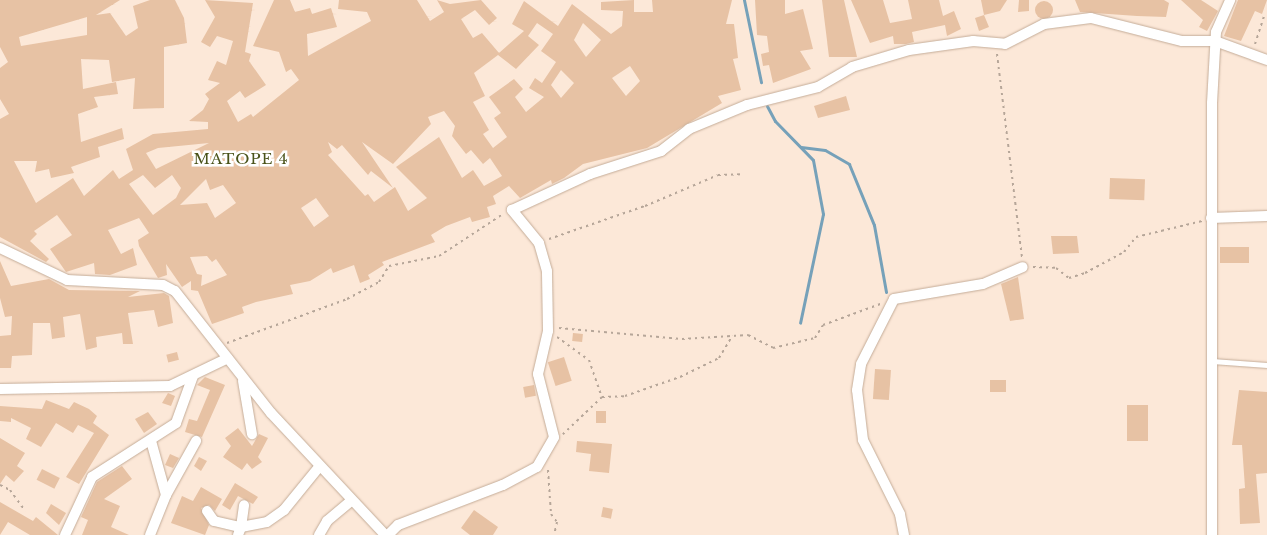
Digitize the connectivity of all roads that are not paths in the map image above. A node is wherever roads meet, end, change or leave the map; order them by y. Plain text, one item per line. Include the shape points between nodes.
1 (1230, 0) edge
2 (1215, 41) junction
3 (1267, 60) edge
4 (1267, 216) edge
5 (1211, 218) junction
6 (0, 248) edge
7 (1023, 267) road end
8 (228, 358) junction
9 (1212, 361) junction
10 (1267, 365) edge
11 (193, 376) junction
12 (242, 378) junction
13 (0, 389) edge
14 (252, 434) dead end
15 (151, 441) junction
16 (196, 441) dead end
17 (319, 467) junction
18 (166, 495) junction
19 (350, 501) junction
20 (244, 505) dead end
21 (207, 512) dead end
22 (240, 531) edge
23 (65, 535) edge
24 (150, 535) edge
25 (319, 535) edge
26 (386, 535) edge
27 (904, 535) edge
28 (1212, 535) edge

1 - 2 street
2 - 3 street
2 - 5 street
2 - 26 street via 1182,41 1091,18 1044,24 1021,37 996,44 973,41 931,46 852,67 818,87 775,95 688,128 661,151 590,174 512,210 539,243 547,271 548,328 538,374 554,437 537,466 503,485 398,525
4 - 5 street
5 - 9 street
6 - 8 street via 67,280 163,285 175,291
7 - 27 street via 984,284 894,299 861,364 857,390 863,440 900,514
8 - 11 street
8 - 12 street
9 - 10 lane
9 - 28 street
11 - 13 street via 170,386 128,390
11 - 15 street via 176,423
12 - 14 street
12 - 17 street
15 - 18 street
15 - 23 street via 92,477
16 - 18 street
17 - 19 street
17 - 22 street via 284,510 267,522
18 - 24 street
19 - 25 street via 327,521
19 - 26 street
20 - 22 street
21 - 22 street via 214,521

